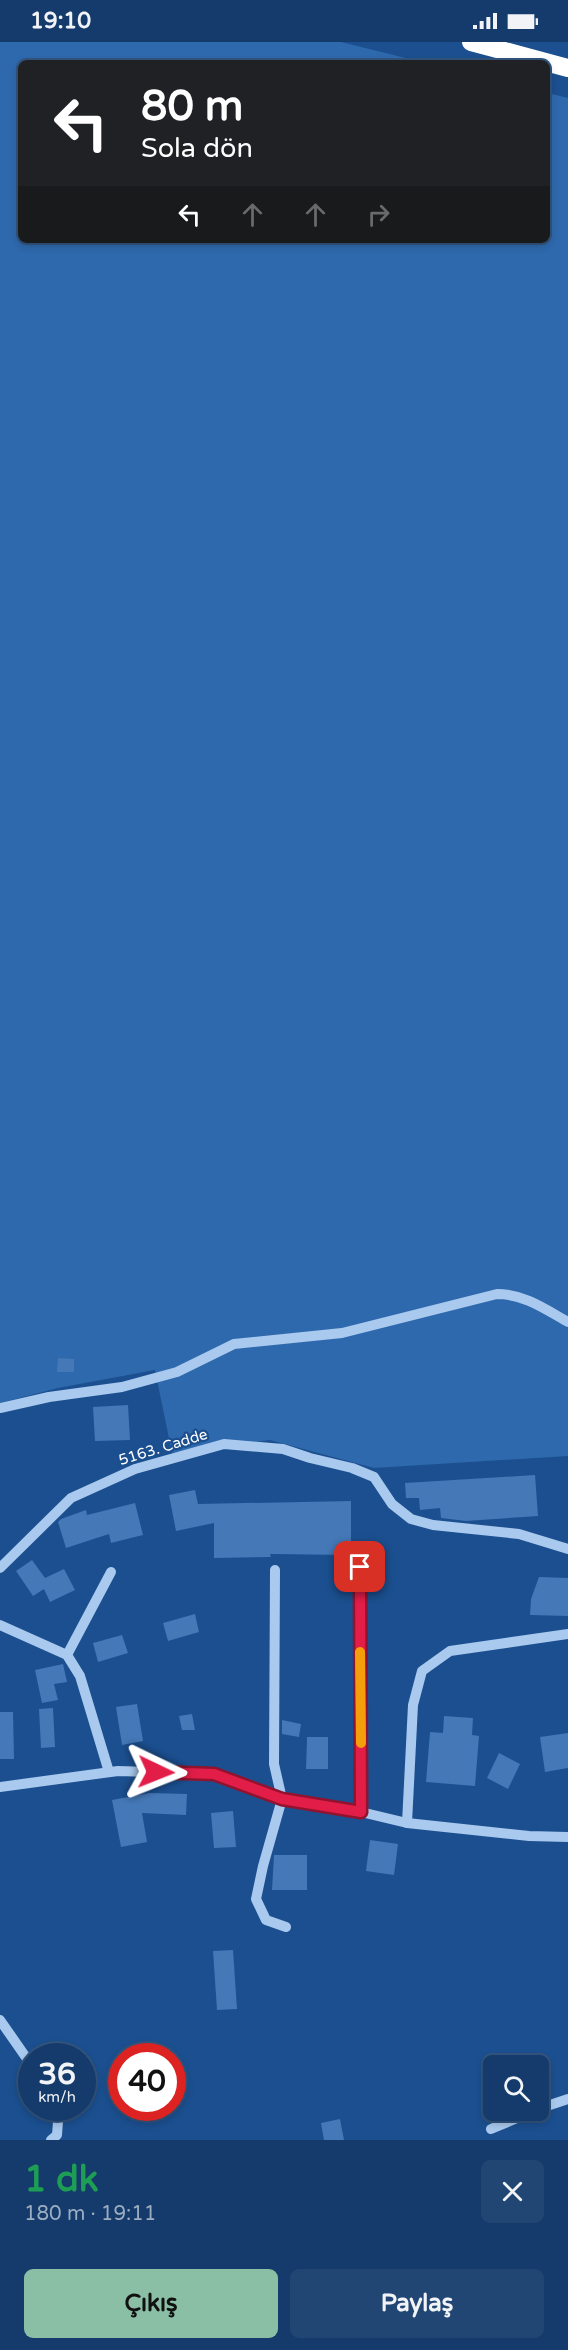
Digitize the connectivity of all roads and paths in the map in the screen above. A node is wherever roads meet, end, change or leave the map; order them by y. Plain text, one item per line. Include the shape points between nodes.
1 (471, 42) edge
2 (538, 60) edge
3 (550, 63) edge
4 (568, 68) edge
5 (568, 1322) edge
6 (0, 1408) edge
7 (568, 1549) edge
8 (360, 1567) dead end
9 (0, 1568) edge
10 (274, 1570) dead end
11 (111, 1572) dead end
12 (0, 1625) edge
13 (568, 1635) edge
14 (67, 1655) junction
15 (109, 1772) junction
16 (0, 1787) edge
17 (282, 1799) junction
18 (361, 1812) junction
19 (408, 1823) junction
20 (568, 1837) edge
21 (286, 1927) dead end
22 (0, 2020) edge
23 (18, 2046) edge
24 (568, 2098) edge
25 (549, 2105) edge
26 (58, 2121) edge
27 (510, 2121) edge
28 (491, 2129) dead end
29 (51, 2140) edge

1 - 2 highway
3 - 4 highway
5 - 6 street via 532,1302 511,1294 497,1294 342,1333 234,1344 177,1372 122,1387 49,1396
7 - 9 street, 5163. Cadde via 519,1534 411,1519 392,1504 374,1476 283,1449 224,1444 135,1469 71,1497
8 - 18 street
10 - 17 street via 274,1764
11 - 14 street
12 - 14 street
13 - 19 street via 450,1651 422,1671 413,1705
14 - 15 street via 80,1676
15 - 16 street
15 - 17 street via 214,1774
17 - 18 street
17 - 21 street via 256,1899 266,1920
18 - 19 street
19 - 20 street
22 - 23 street
24 - 25 street
26 - 29 street via 57,2135
27 - 28 street

